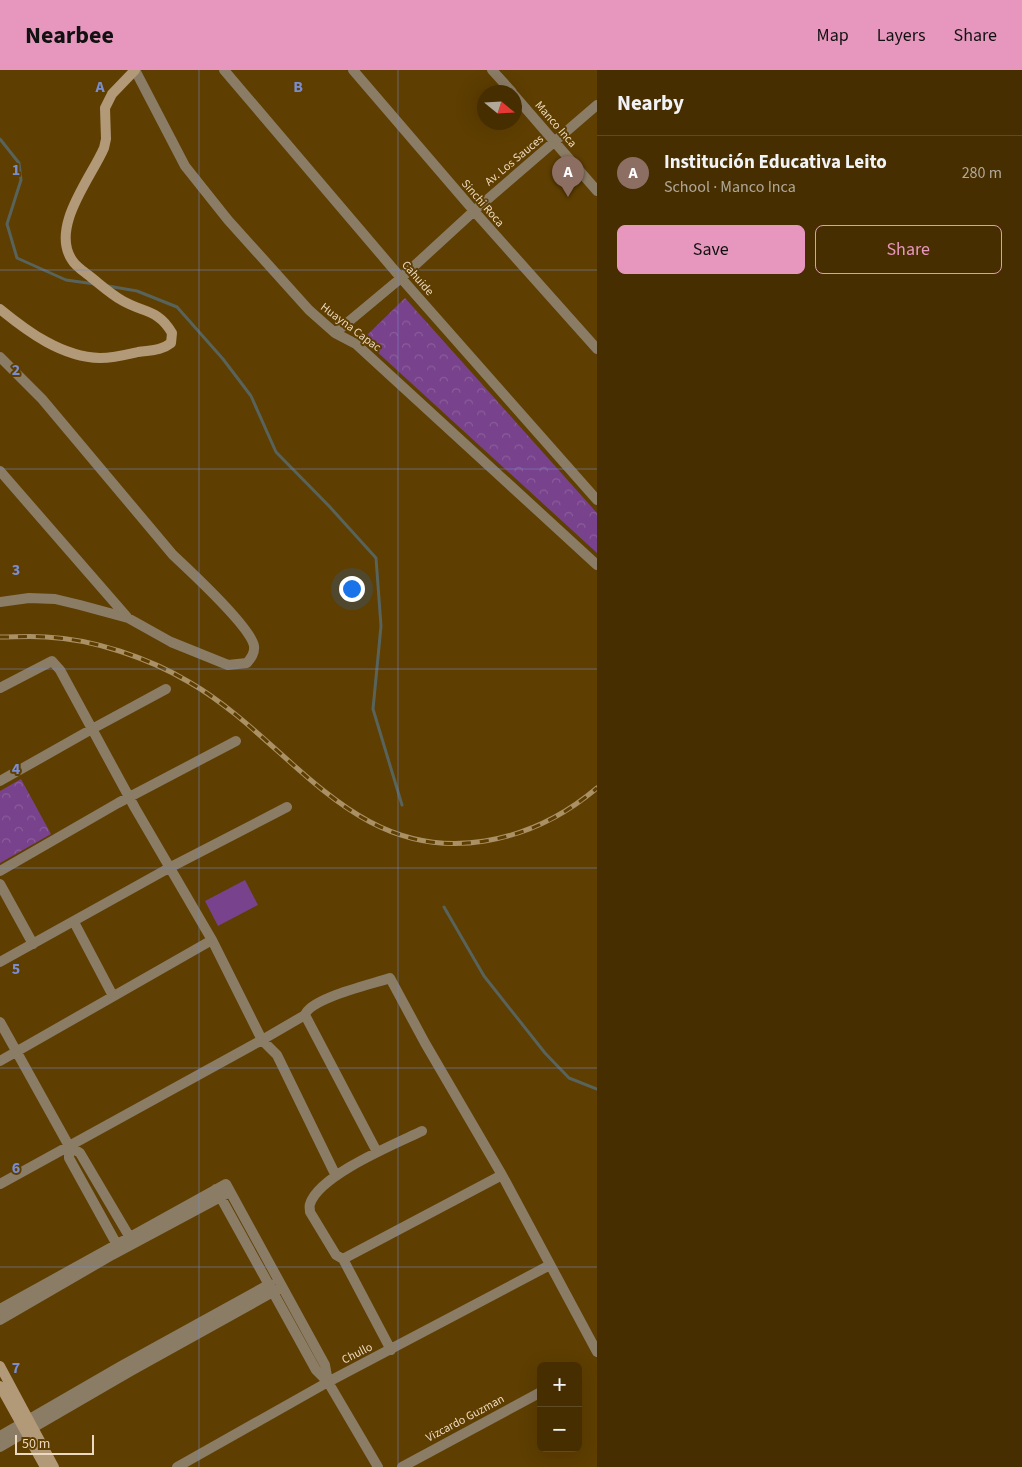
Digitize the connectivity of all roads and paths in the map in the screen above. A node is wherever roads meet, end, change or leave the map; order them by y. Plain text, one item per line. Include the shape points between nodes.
1 (135, 70) edge
2 (224, 70) edge
3 (354, 70) edge
4 (492, 70) edge
5 (505, 85) edge
6 (522, 104) edge
7 (597, 105) edge
8 (555, 142) junction
9 (597, 191) edge
10 (474, 211) junction
11 (401, 278) junction
12 (0, 309) edge
13 (335, 334) junction
14 (597, 350) edge
15 (0, 357) edge
16 (0, 471) edge
17 (597, 500) edge
18 (597, 564) edge
19 (0, 602) edge
20 (128, 618) junction
21 (0, 688) edge
22 (166, 690) dead end
23 (92, 729) junction
24 (236, 741) dead end
25 (0, 781) edge
26 (129, 797) junction
27 (287, 807) dead end
28 (169, 868) junction
29 (0, 871) edge
30 (0, 884) edge
31 (74, 922) junction
32 (212, 940) junction
33 (33, 944) junction
34 (0, 962) edge
35 (112, 996) junction
36 (305, 1015) junction
37 (0, 1022) edge
38 (262, 1040) junction
39 (17, 1052) junction
40 (0, 1061) edge
41 (422, 1131) dead end
42 (69, 1146) junction
43 (377, 1152) junction
44 (502, 1175) junction
45 (336, 1176) junction
46 (0, 1184) edge
47 (222, 1192) junction
48 (130, 1236) junction
49 (116, 1244) junction
50 (343, 1259) junction
51 (550, 1266) junction
52 (276, 1287) junction
53 (0, 1309) edge
54 (0, 1320) edge
55 (391, 1350) junction
56 (597, 1352) edge
57 (0, 1366) edge
58 (328, 1382) junction
59 (0, 1386) edge
60 (537, 1394) edge
61 (27, 1426) junction
62 (0, 1436) edge
63 (0, 1447) edge
64 (45, 1467) edge
65 (54, 1467) edge
66 (177, 1467) edge
67 (378, 1467) edge
68 (402, 1467) edge

1 - 12 street via 112,94 106,108 104,148 74,204 66,249 72,262 123,302 167,323 172,333 171,343 163,350 115,357 83,356 59,349 20,326
1 - 13 street, Huayna Capac via 185,166 284,284
2 - 11 street, Cahuide
3 - 10 street, Sinchi Roca
4 - 5 street, Manco Inca
6 - 8 street, Manco Inca
7 - 8 street, Av. Los Sauces
8 - 9 street, Manco Inca
8 - 10 street, Av. Los Sauces
10 - 11 street, Av. Los Sauces
10 - 14 street, Sinchi Roca
11 - 13 street, Av. Los Sauces
11 - 17 street, Cahuide
13 - 18 street, Huayna Capac via 356,344
15 - 20 street via 42,399 173,555 243,626 252,640 253,656 247,663 228,665 171,642
16 - 20 street
19 - 20 street via 55,599
21 - 23 street via 52,661
22 - 23 street
23 - 25 street
23 - 26 street
24 - 26 street
26 - 28 street
26 - 29 street
27 - 28 street
28 - 31 street
28 - 32 street
30 - 33 street
31 - 33 street
31 - 35 street
32 - 35 street
32 - 38 street
33 - 34 street
35 - 39 street
36 - 38 street
36 - 43 street
36 - 44 street via 315,1004 390,978
37 - 39 street
38 - 42 street
38 - 45 street via 277,1055
39 - 40 street
39 - 42 street
41 - 43 street
42 - 46 street
42 - 48 street via 80,1153
42 - 49 street via 69,1158
43 - 45 street
44 - 50 street
44 - 51 street
45 - 50 street via 321,1188 310,1204 310,1212 336,1255
47 - 48 street
47 - 52 street
47 - 54 street
48 - 49 street
49 - 53 street
50 - 55 street
51 - 55 street, Chullo
51 - 56 street
52 - 58 street via 316,1370
52 - 61 street via 131,1371
55 - 58 street, Chullo
57 - 61 street
58 - 66 street, Chullo
58 - 67 street
59 - 61 street
60 - 68 street, Vizcardo Guzman
61 - 62 street
61 - 63 street
61 - 64 street
61 - 65 street

